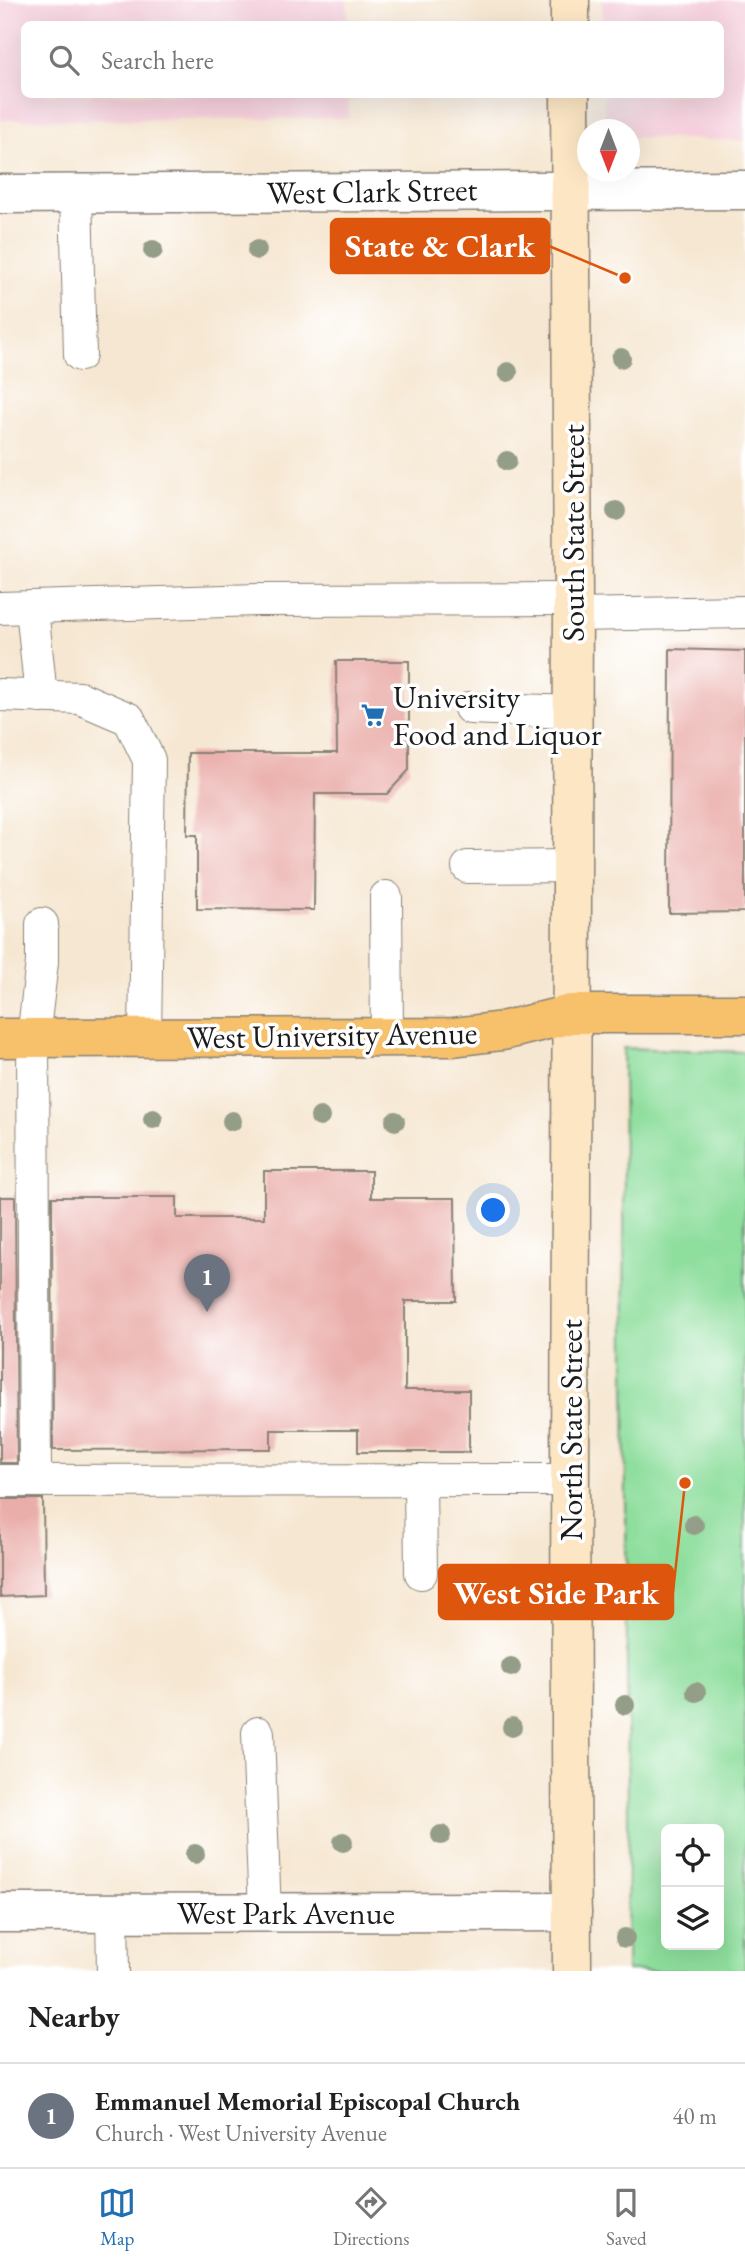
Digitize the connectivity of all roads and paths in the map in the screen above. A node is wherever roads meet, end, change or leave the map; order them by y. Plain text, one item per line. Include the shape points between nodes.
1 (570, 0) edge
2 (570, 21) edge
3 (570, 98) edge
4 (570, 190) junction
5 (745, 190) edge
6 (0, 194) edge
7 (76, 194) junction
8 (80, 355) dead end
9 (573, 607) junction
10 (0, 608) edge
11 (32, 608) junction
12 (745, 612) edge
13 (0, 695) edge
14 (41, 697) junction
15 (470, 708) dead end
16 (572, 712) junction
17 (572, 866) junction
18 (468, 867) dead end
19 (386, 897) dead end
20 (42, 924) dead end
21 (571, 1014) junction
22 (745, 1014) edge
23 (387, 1037) junction
24 (16, 1038) edge
25 (145, 1038) junction
26 (419, 1480) junction
27 (570, 1480) junction
28 (0, 1481) edge
29 (35, 1481) junction
30 (421, 1573) dead end
31 (258, 1733) dead end
32 (572, 1912) junction
33 (0, 1913) edge
34 (112, 1913) junction
35 (265, 1913) junction
36 (113, 1971) edge
37 (572, 1971) edge

1 - 2 main road
3 - 4 main road, South State Street
4 - 5 street, West Clark Street
4 - 7 street, West Clark Street
4 - 9 main road, South State Street
6 - 7 street, West Clark Street
7 - 8 lane
9 - 11 lane via 257,600
9 - 12 lane
9 - 16 main road, South State Street
10 - 11 lane
11 - 14 lane
13 - 14 lane
14 - 25 lane via 80,698 129,719 149,760
15 - 16 lane
16 - 17 main road, South State Street
17 - 18 lane
17 - 21 main road, South State Street
19 - 23 lane
20 - 24 lane via 42,962
21 - 22 main road, West University Avenue
21 - 23 main road, West University Avenue via 502,1031
21 - 27 main road, North State Street
23 - 25 main road, West University Avenue
24 - 25 main road, West University Avenue
24 - 29 lane
26 - 27 lane
26 - 29 lane
26 - 30 lane
27 - 32 main road, North State Street
28 - 29 lane
31 - 35 lane
32 - 35 street, West Park Avenue
32 - 37 main road, North State Street
33 - 34 street, West Park Avenue
34 - 35 street, West Park Avenue
34 - 36 lane

